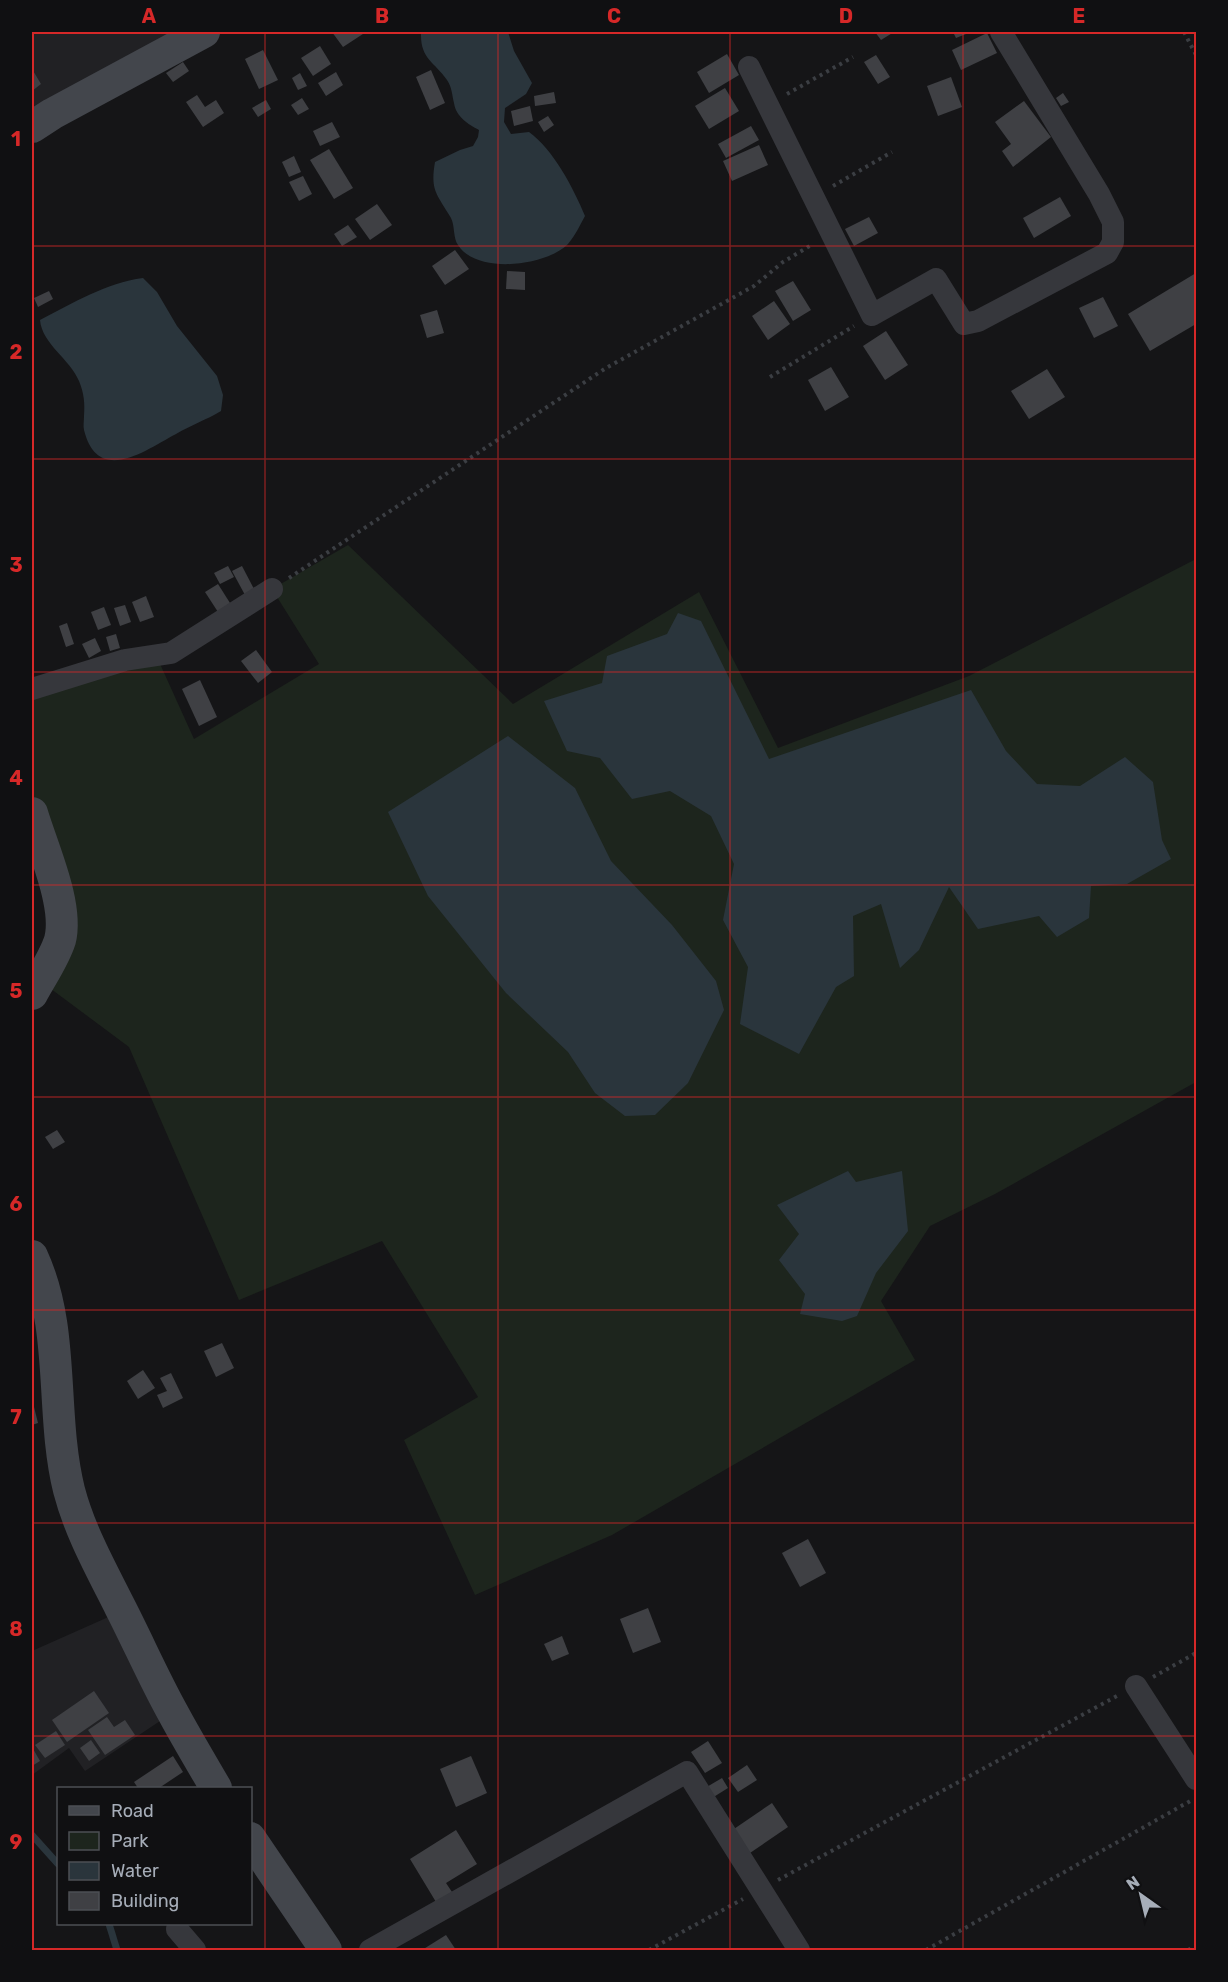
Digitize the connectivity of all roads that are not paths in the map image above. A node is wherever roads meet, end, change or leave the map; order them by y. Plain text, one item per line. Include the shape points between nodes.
1 (204, 32) edge
2 (1001, 32) edge
3 (749, 67) dead end
4 (32, 127) edge
5 (272, 589) road end
6 (32, 689) edge
7 (32, 813) edge
8 (32, 994) edge
9 (32, 1256) edge
10 (1136, 1686) road end
11 (1197, 1779) edge
12 (215, 1787) edge
13 (252, 1841) edge
14 (177, 1929) dead end
15 (195, 1950) edge
16 (326, 1950) edge
17 (370, 1950) edge
18 (799, 1950) edge

1 - 4 street
2 - 3 street via 1099,194 1113,222 1113,242 1107,253 978,321 964,324 936,279 872,315
5 - 6 street via 171,653 125,660
7 - 8 street via 61,904 62,922 55,953
9 - 12 street via 50,1317 62,1448 82,1531 172,1713
10 - 11 street
13 - 16 street
14 - 15 street
17 - 18 street via 687,1772

